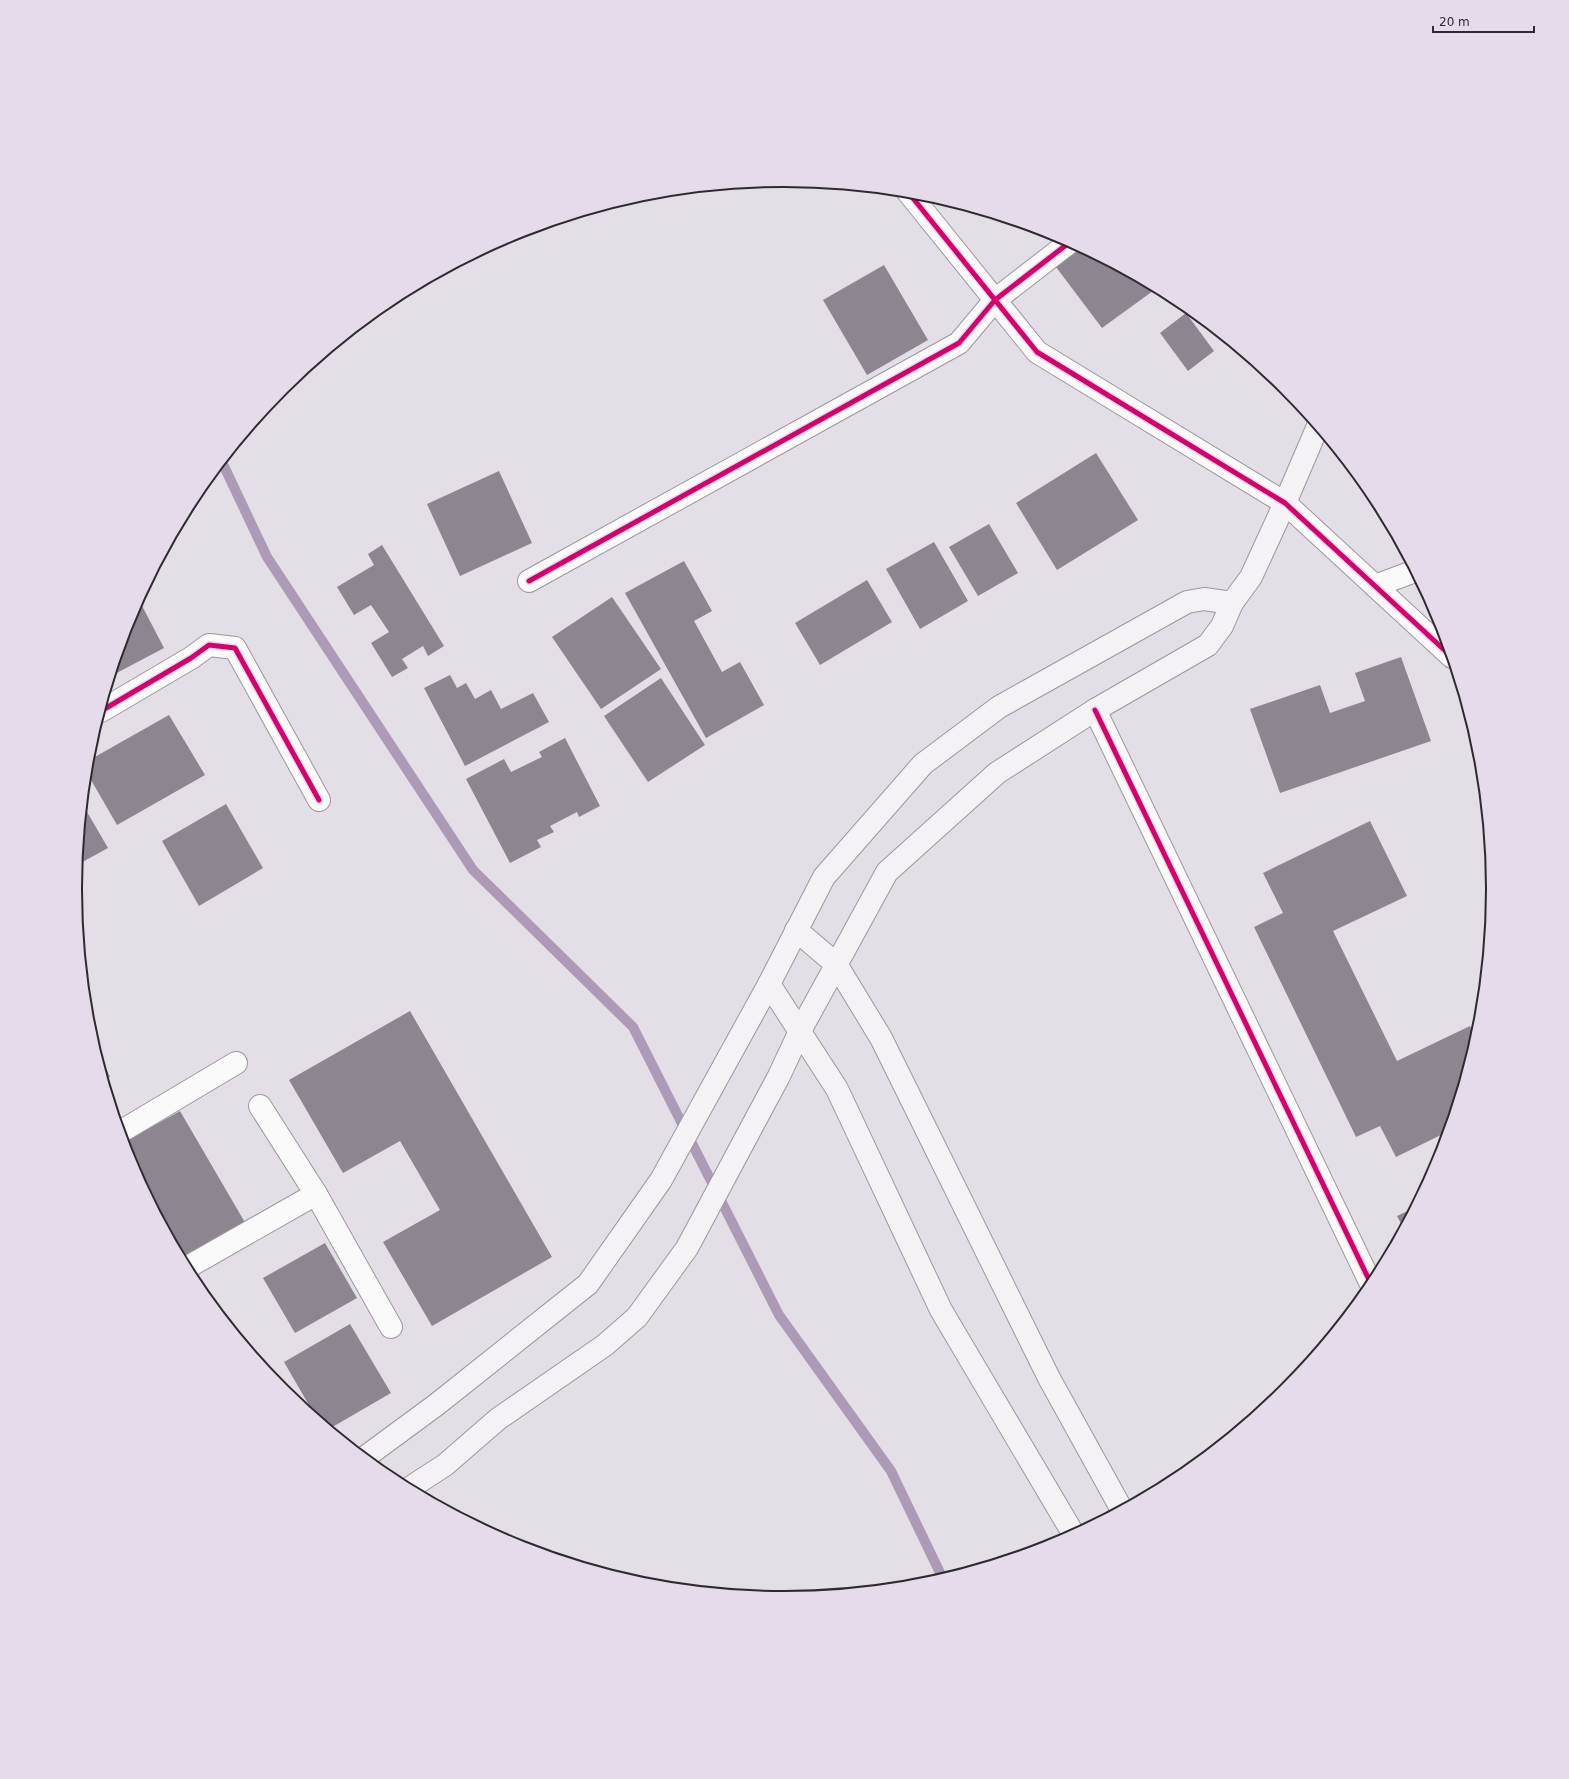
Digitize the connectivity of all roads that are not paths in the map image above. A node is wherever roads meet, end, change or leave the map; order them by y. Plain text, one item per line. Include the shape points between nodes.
1 (913, 199) edge
2 (1065, 246) edge
3 (995, 300) junction
4 (1316, 430) edge
5 (1285, 503) junction
6 (1411, 572) edge
7 (529, 581) dead end
8 (1375, 586) junction
9 (1232, 603) junction
10 (1445, 651) edge
11 (106, 708) edge
12 (1096, 710) junction
13 (319, 800) dead end
14 (796, 930) junction
15 (836, 964) junction
16 (769, 984) junction
17 (800, 1031) junction
18 (236, 1063) dead end
19 (260, 1106) dead end
20 (124, 1129) edge
21 (316, 1194) junction
22 (191, 1265) edge
23 (1369, 1280) edge
24 (391, 1327) dead end
25 (368, 1455) edge
26 (413, 1486) edge
27 (1120, 1507) edge
28 (1071, 1531) edge

1 - 3 street
2 - 3 street
3 - 5 street via 1037,352
3 - 7 street via 960,343
4 - 5 main road
5 - 8 street
5 - 9 main road via 1250,577
6 - 8 street
8 - 10 street
9 - 12 main road via 1222,626 1208,645
9 - 14 main road via 1204,599 1187,602 993,712 923,764 824,877
11 - 13 street via 209,645 235,648
12 - 15 main road via 997,773 887,872
12 - 23 street
14 - 15 main road
14 - 16 main road
15 - 17 main road
15 - 27 main road via 881,1038 1049,1378
16 - 17 main road
16 - 25 main road via 661,1180 588,1284 436,1405
17 - 26 main road via 779,1076 687,1248 637,1317 605,1345 498,1419 446,1465
17 - 28 main road via 837,1088 941,1310
18 - 20 street
19 - 21 street
21 - 22 street
21 - 24 street

